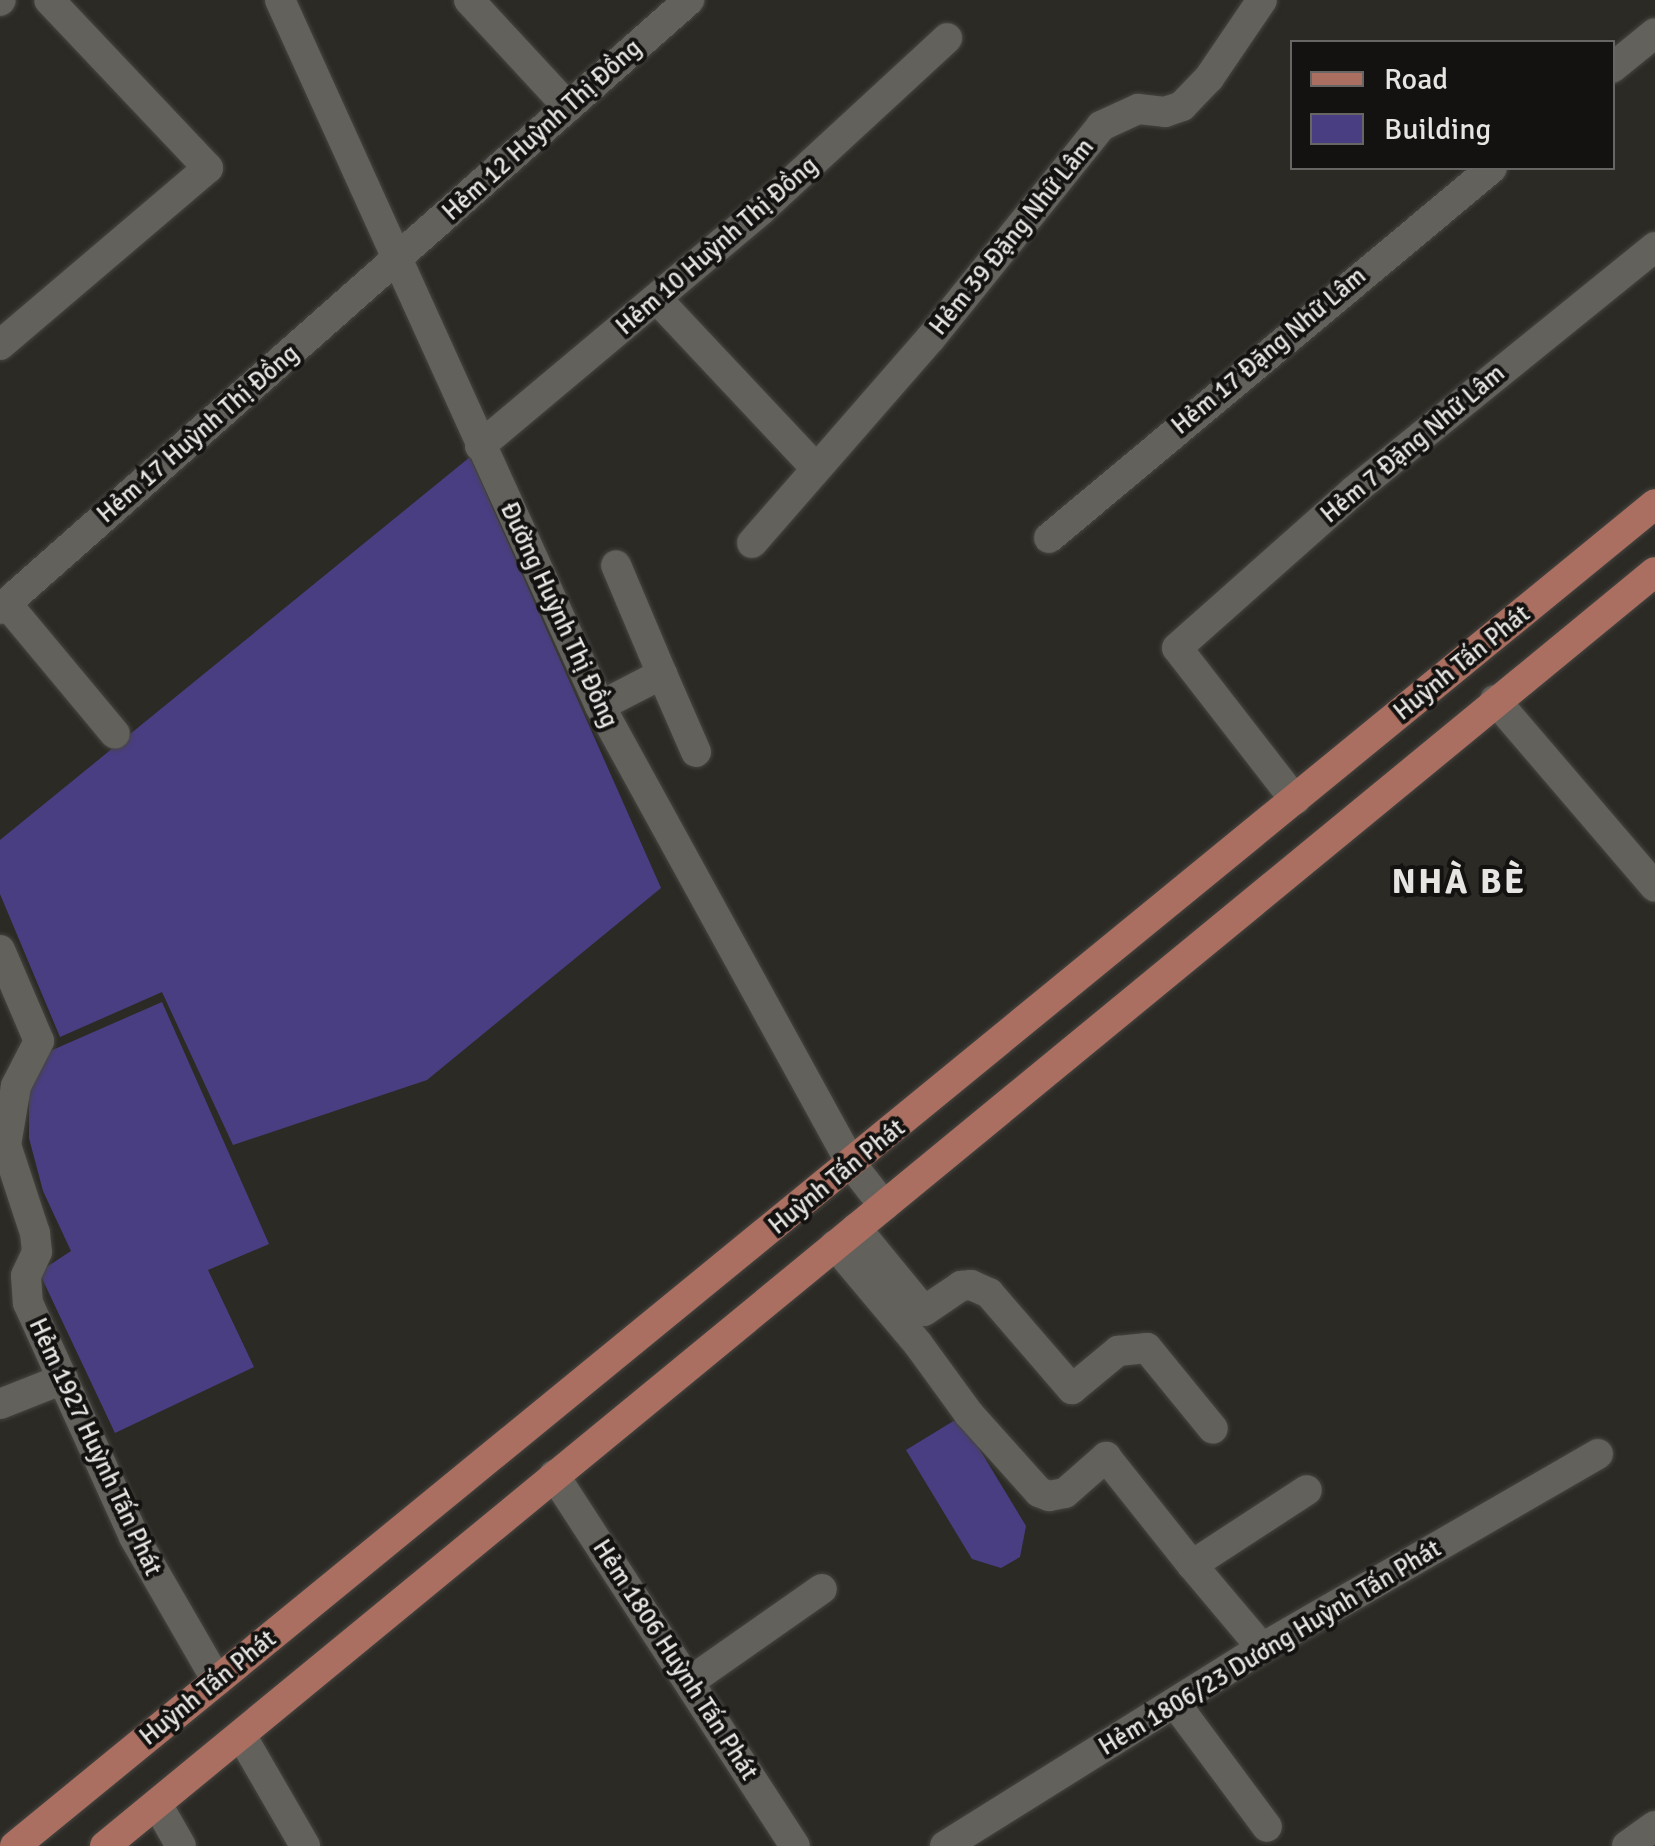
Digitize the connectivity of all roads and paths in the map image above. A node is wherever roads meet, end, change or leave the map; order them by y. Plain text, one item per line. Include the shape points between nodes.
1 (49, 0) edge
2 (280, 0) edge
3 (469, 0) edge
4 (688, 0) edge
5 (1262, 0) edge
6 (1655, 32) edge
7 (947, 38) dead end
8 (1615, 65) edge
9 (568, 107) junction
10 (1490, 170) edge
11 (1655, 247) edge
12 (396, 259) junction
13 (657, 299) junction
14 (0, 345) edge
15 (480, 446) junction
16 (815, 467) junction
17 (1655, 504) edge
18 (1049, 538) dead end
19 (752, 543) dead end
20 (616, 565) dead end
21 (1655, 572) edge
22 (3, 606) edge
23 (662, 674) junction
24 (1495, 700) junction
25 (600, 706) junction
26 (116, 734) dead end
27 (696, 752) dead end
28 (1295, 800) junction
29 (1655, 887) edge
30 (0, 950) edge
31 (852, 1165) junction
32 (884, 1206) junction
33 (846, 1237) junction
34 (63, 1380) junction
35 (0, 1404) edge
36 (1213, 1429) dead end
37 (1598, 1454) dead end
38 (554, 1475) junction
39 (1307, 1490) dead end
40 (1192, 1566) junction
41 (822, 1590) dead end
42 (1262, 1648) junction
43 (217, 1682) junction
44 (689, 1682) junction
45 (1175, 1702) junction
46 (241, 1735) junction
47 (157, 1804) junction
48 (1655, 1826) edge
49 (1267, 1827) dead end
50 (15, 1846) edge
51 (106, 1846) edge
52 (182, 1846) edge
53 (305, 1846) edge
54 (795, 1846) edge
55 (945, 1846) edge
56 (1627, 1846) edge

1 - 14 street via 208,168
2 - 12 street, Đường Huỳnh Thị Đồng
3 - 9 street
4 - 9 street, Hẻm 12 Huỳnh Thị Đồng
5 - 16 street, Hẻm 39 Đặng Nhữ Lâm via 1182,106 1138,109 1101,126 930,339
6 - 8 street
7 - 13 street, Hẻm 10 Huỳnh Thị Đồng
9 - 12 street, Hẻm 12 Huỳnh Thị Đồng
10 - 18 street, Hẻm 17 Đặng Nhữ Lâm
11 - 28 street, Hẻm 7 Đặng Nhữ Lâm via 1355,490 1177,648
12 - 15 street, Đường Huỳnh Thị Đồng
12 - 22 street, Hẻm 17 Huỳnh Thị Đồng
13 - 15 street, Hẻm 10 Huỳnh Thị Đồng
13 - 16 street
15 - 25 street, Đường Huỳnh Thị Đồng
16 - 19 street, Hẻm 39 Đặng Nhữ Lâm
17 - 28 main road, Huỳnh Tấn Phát
20 - 23 street
21 - 24 main road, Huỳnh Tấn Phát
22 - 26 street
23 - 25 street
23 - 27 street
24 - 29 street
24 - 32 main road, Huỳnh Tấn Phát
25 - 31 street, Đường Huỳnh Thị Đồng
28 - 31 main road, Huỳnh Tấn Phát
30 - 34 street, Hẻm 1927 Huỳnh Tấn Phát via 39,1040 16,1086 6,1145 35,1233 28,1303
31 - 32 street, Đường Huỳnh Thị Đồng
31 - 43 main road, Huỳnh Tấn Phát
32 - 33 main road, Huỳnh Tấn Phát
33 - 36 street via 924,1311 960,1286 989,1293 1072,1389 1118,1351 1147,1348
33 - 38 main road, Huỳnh Tấn Phát
33 - 40 street via 969,1414 1038,1492 1065,1493 1106,1457
34 - 35 street
34 - 43 street, Hẻm 1927 Huỳnh Tấn Phát via 141,1550
37 - 42 street, Hẻm 1806/23 Dương Huỳnh Tấn Phát
38 - 44 street, Hẻm 1806 Huỳnh Tấn Phát
38 - 46 main road, Huỳnh Tấn Phát
39 - 40 street
40 - 42 street
41 - 44 street
42 - 45 street, Hẻm 1806/23 Dương Huỳnh Tấn Phát
43 - 50 main road, Huỳnh Tấn Phát
44 - 54 street, Hẻm 1806 Huỳnh Tấn Phát
45 - 49 street
45 - 55 street, Hẻm 1806/23 Dương Huỳnh Tấn Phát
46 - 47 main road, Huỳnh Tấn Phát
46 - 53 street
47 - 51 main road, Huỳnh Tấn Phát
47 - 52 street
48 - 56 street

